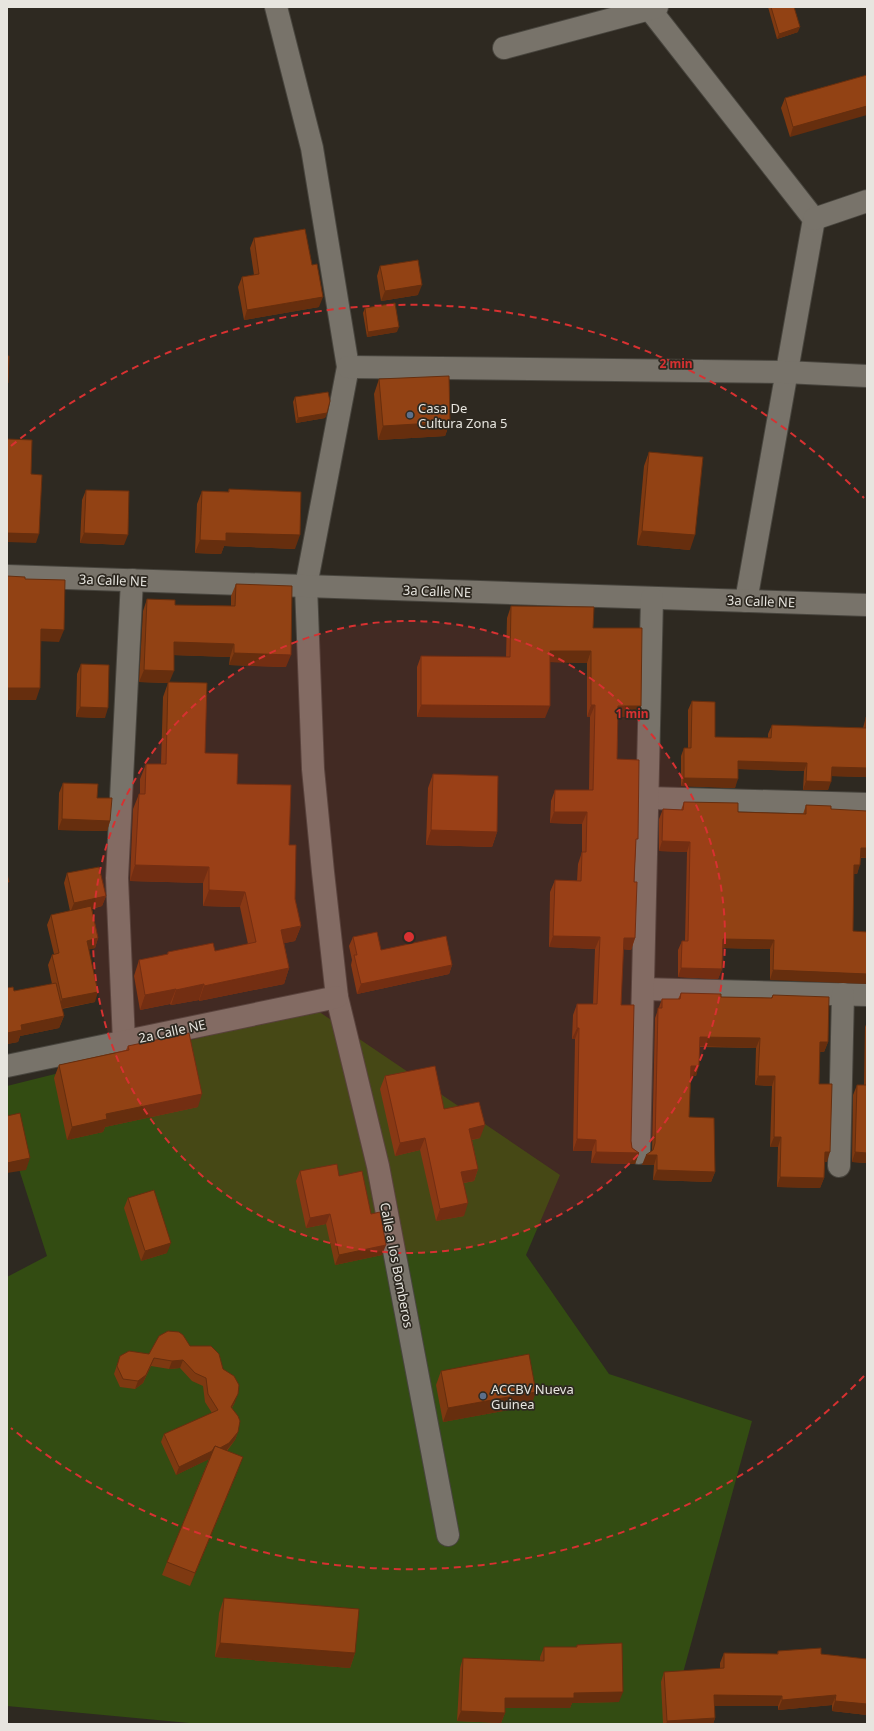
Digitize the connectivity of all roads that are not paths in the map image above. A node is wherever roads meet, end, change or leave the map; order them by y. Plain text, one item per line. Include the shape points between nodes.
1 (276, 7) edge
2 (651, 8) edge
3 (504, 48) dead end
4 (867, 201) edge
5 (814, 219) junction
6 (348, 367) junction
7 (785, 372) junction
8 (867, 376) edge
9 (7, 576) edge
10 (132, 580) junction
11 (306, 586) junction
12 (652, 598) junction
13 (746, 601) junction
14 (867, 605) edge
15 (648, 798) junction
16 (867, 804) edge
17 (643, 989) junction
18 (843, 994) junction
19 (867, 995) edge
20 (337, 996) junction
21 (124, 1042) junction
22 (7, 1066) edge
23 (639, 1153) edge
24 (839, 1166) dead end
25 (448, 1535) dead end

1 - 6 street via 312,148
2 - 3 street
2 - 5 street
4 - 5 street
5 - 7 street
6 - 7 street
6 - 11 street, Calle a los Bomberos
7 - 8 street
7 - 13 street
9 - 10 street, 3a Calle NE
10 - 11 street, 3a Calle NE
10 - 21 street via 117,878
11 - 12 street, 3a Calle NE
11 - 20 street, Calle a los Bomberos via 313,769
12 - 13 street, 3a Calle NE
12 - 15 street
13 - 14 street, 3a Calle NE
15 - 16 street
15 - 17 street
17 - 18 street
17 - 23 street
18 - 19 street
18 - 24 street
20 - 21 street, 2a Calle NE
20 - 25 street, Calle a los Bomberos via 378,1166
21 - 22 street, 2a Calle NE

